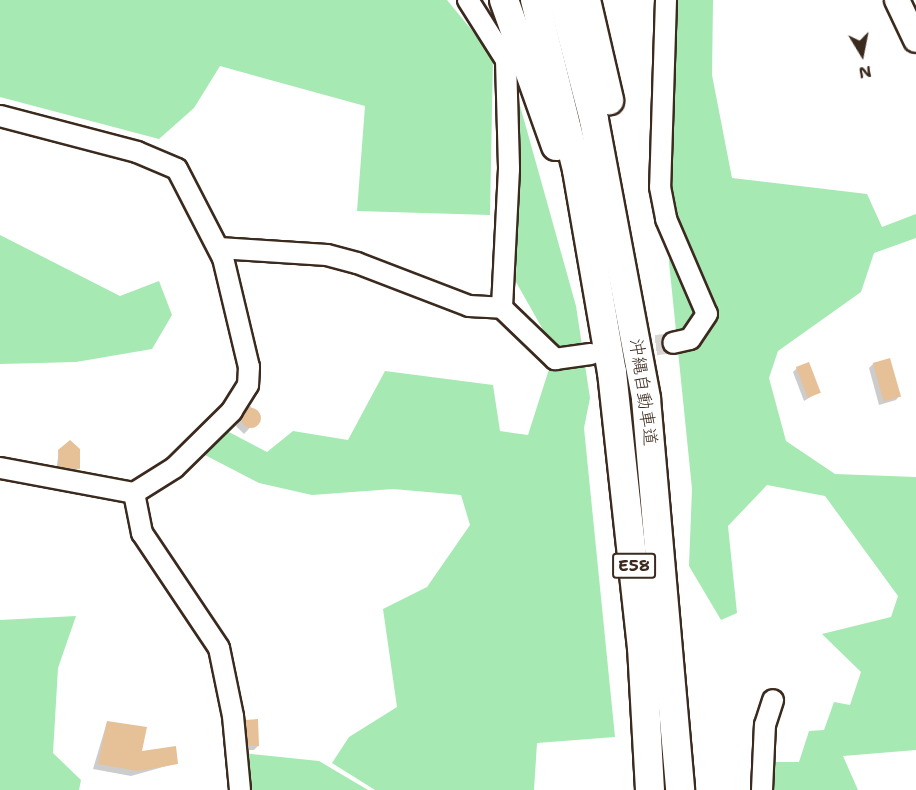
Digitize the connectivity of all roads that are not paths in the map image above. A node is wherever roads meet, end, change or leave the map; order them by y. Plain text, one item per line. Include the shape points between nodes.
1 (468, 0) edge
2 (504, 0) edge
3 (535, 0) edge
4 (563, 0) edge
5 (586, 0) edge
6 (666, 0) edge
7 (897, 0) edge
8 (916, 40) edge
9 (0, 116) edge
10 (590, 244) junction
11 (219, 248) junction
12 (623, 258) junction
13 (502, 308) junction
14 (673, 343) tunnel mouth
15 (591, 354) dead end
16 (0, 468) edge
17 (134, 493) junction
18 (773, 700) dead end
19 (240, 790) edge
20 (650, 790) edge
21 (680, 790) edge
22 (762, 790) edge

1 - 13 street via 506,60 509,169
2 - 10 highway
3 - 10 highway, 沖縄自動車道 / E58 via 565,111
4 - 12 highway, 沖縄自動車道 / E58
5 - 12 highway via 613,120
6 - 14 street via 660,187 666,219 707,314 690,339
7 - 8 main road
9 - 11 street via 169,162 194,194
10 - 20 highway, 沖縄自動車道 / E58 via 625,477
11 - 13 street via 327,255 470,306
11 - 17 street via 246,350 248,385 232,411 196,447
12 - 21 highway, 沖縄自動車道 / E58 via 663,554
13 - 15 street via 544,353 555,359
16 - 17 street
17 - 19 street via 142,533 219,648 233,716
18 - 22 street via 765,725

